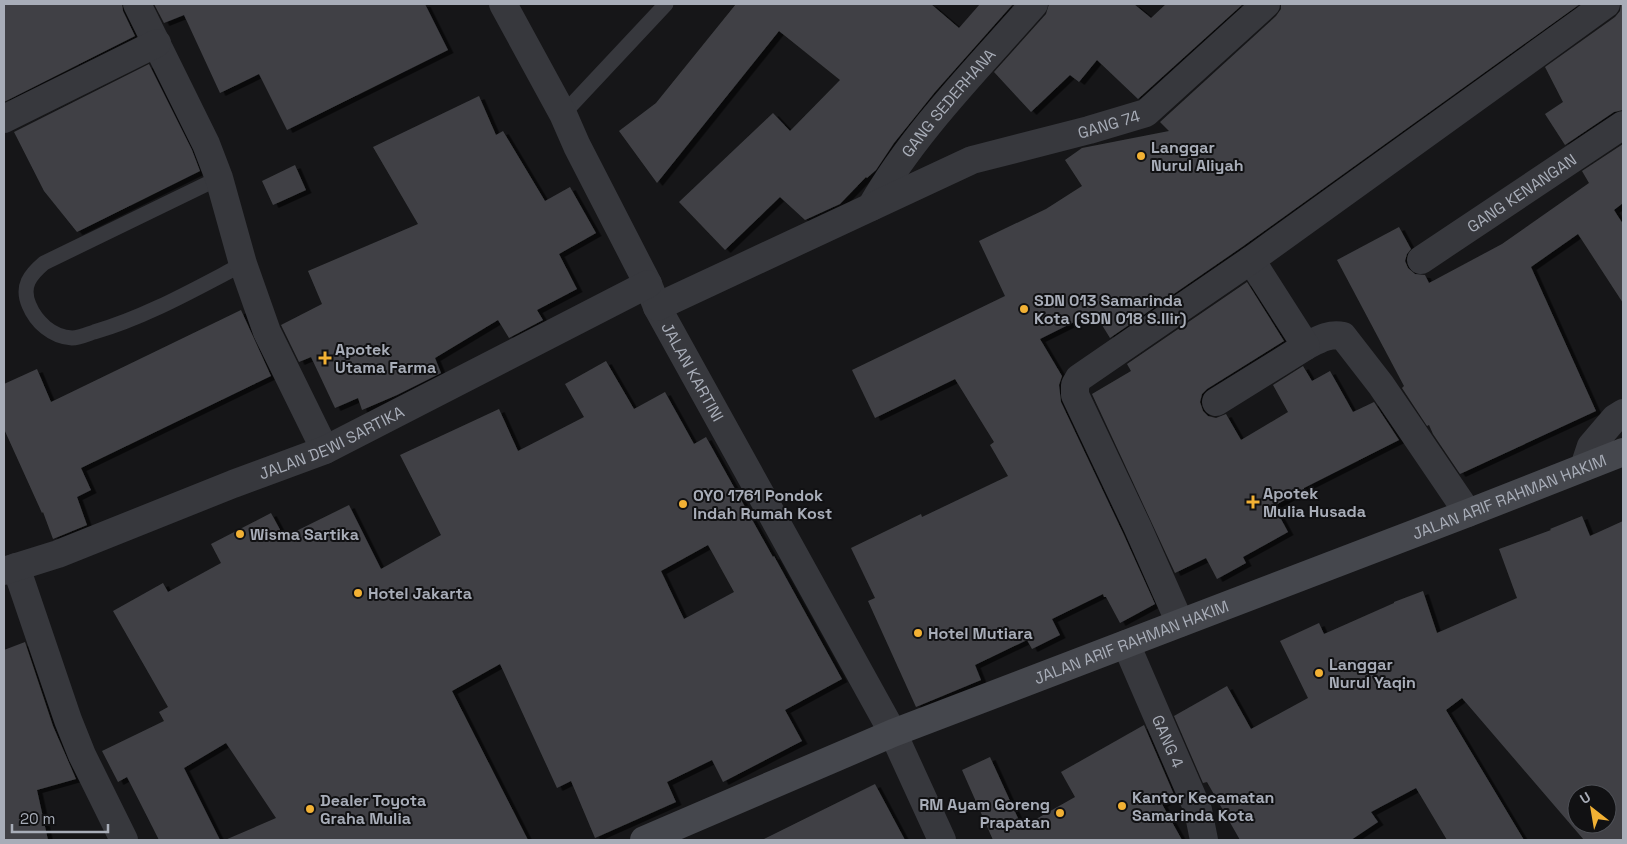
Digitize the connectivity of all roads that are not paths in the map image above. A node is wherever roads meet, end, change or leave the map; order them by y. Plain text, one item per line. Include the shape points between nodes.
1 (137, 4) edge
2 (502, 4) edge
3 (666, 4) edge
4 (1034, 4) edge
5 (1266, 4) edge
6 (1606, 4) edge
7 (157, 43) junction
8 (563, 114) junction
9 (4, 118) edge
10 (1623, 126) edge
11 (219, 178) junction
12 (866, 210) junction
13 (1251, 260) junction
14 (1421, 260) dead end
15 (243, 264) junction
16 (652, 296) junction
17 (1306, 346) junction
18 (1216, 402) dead end
19 (1623, 412) edge
20 (325, 450) junction
21 (1623, 452) edge
22 (1584, 467) junction
23 (1468, 513) junction
24 (10, 569) edge
25 (1180, 623) junction
26 (1126, 644) junction
27 (893, 733) junction
28 (124, 840) edge
29 (644, 840) edge
30 (942, 840) edge
31 (1204, 840) edge

1 - 7 street
2 - 8 street, JALAN KARTINI
3 - 8 lane
4 - 12 street, GANG SEDERHANA via 933,120
5 - 12 street, GANG 74 via 1146,113 972,160
6 - 13 street
7 - 9 street
7 - 11 street
8 - 16 street, JALAN KARTINI
10 - 14 street, GANG KENANGAN
11 - 15 street
11 - 15 lane via 44,263 31,274 26,285 26,297 36,319 46,328 73,338 120,323 191,292
12 - 16 street
13 - 17 street
13 - 25 street via 1079,378 1075,385 1075,395
15 - 20 street via 267,332
16 - 20 street, JALAN DEWI SARTIKA
16 - 27 street, JALAN KARTINI
17 - 18 street
17 - 23 street via 1326,336 1343,336 1381,385
19 - 22 street via 1592,446
20 - 24 street, JALAN DEWI SARTIKA via 58,554
21 - 22 street, JALAN ARIF RAHMAN HAKIM
22 - 23 street, JALAN ARIF RAHMAN HAKIM
23 - 25 street, JALAN ARIF RAHMAN HAKIM
24 - 28 street via 82,755
25 - 26 street, JALAN ARIF RAHMAN HAKIM
26 - 27 street, JALAN ARIF RAHMAN HAKIM
26 - 31 street, GANG 4 via 1198,810
27 - 29 street, JALAN ARIF RAHMAN HAKIM
27 - 30 street, JALAN KARTINI

